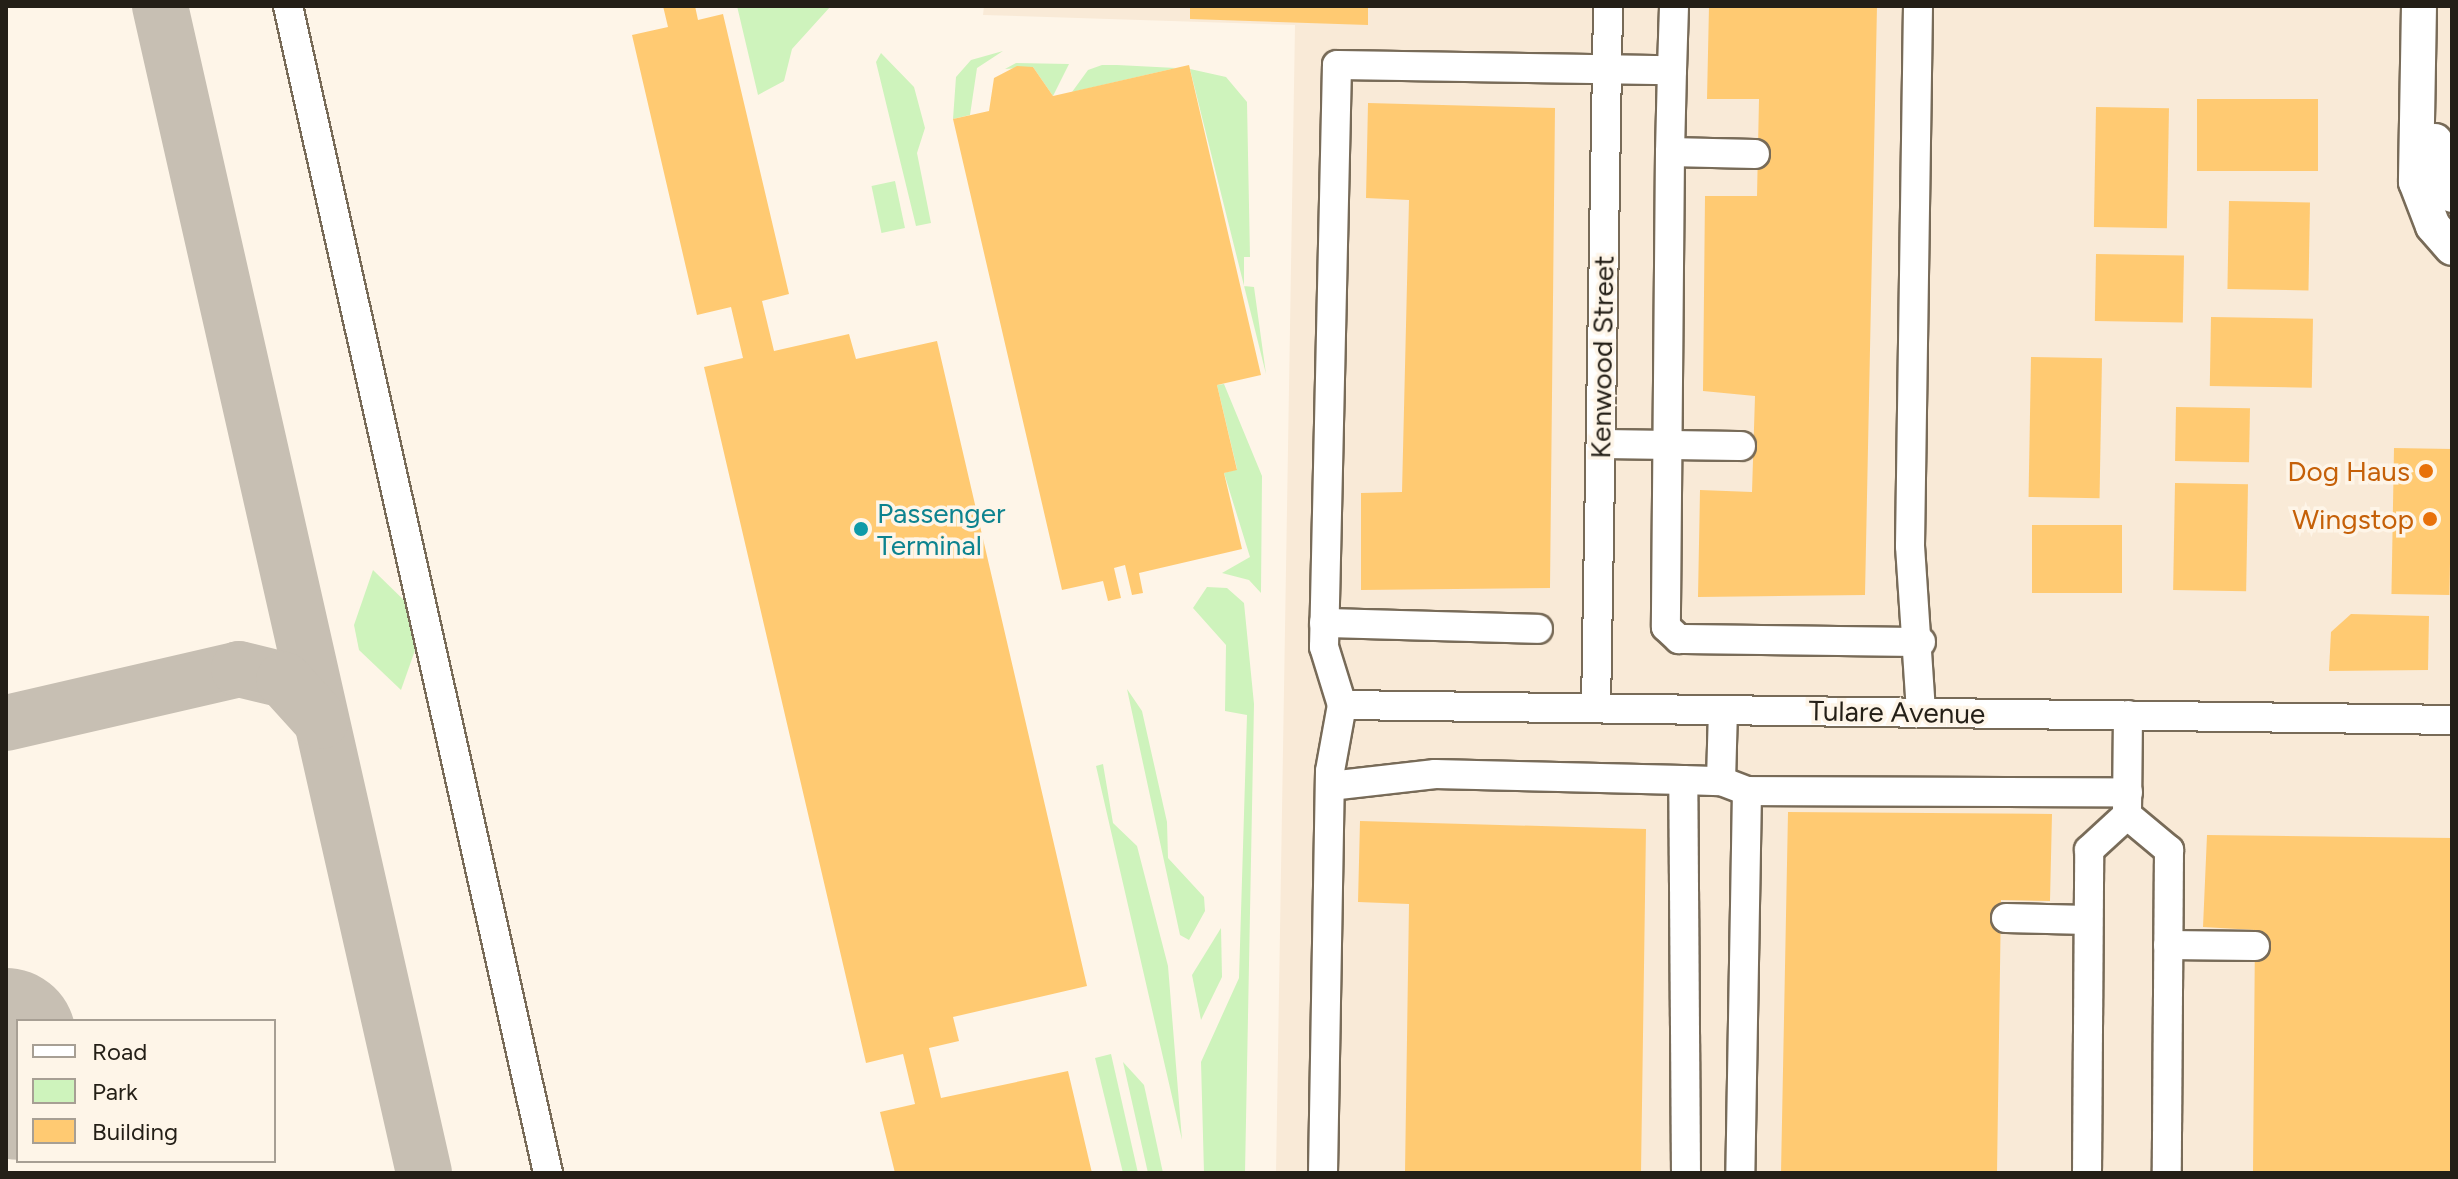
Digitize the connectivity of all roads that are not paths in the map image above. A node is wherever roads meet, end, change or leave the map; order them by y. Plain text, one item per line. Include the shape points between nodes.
1 (288, 6) edge
2 (1608, 6) edge
3 (1674, 6) edge
4 (1918, 6) edge
5 (2419, 6) edge
6 (2442, 6) edge
7 (1607, 69) junction
8 (1672, 70) junction
9 (1670, 152) junction
10 (1755, 154) dead end
11 (2452, 195) edge
12 (2452, 248) edge
13 (1601, 444) junction
14 (1668, 445) junction
15 (1741, 446) dead end
16 (1324, 623) junction
17 (1538, 629) dead end
18 (1921, 642) junction
19 (1342, 705) junction
20 (1596, 708) junction
21 (1723, 710) junction
22 (1921, 712) junction
23 (2128, 715) junction
24 (2452, 720) edge
25 (1683, 780) junction
26 (1330, 786) junction
27 (1734, 786) junction
28 (2127, 804) junction
29 (2006, 918) dead end
30 (2088, 920) junction
31 (2168, 945) junction
32 (2255, 946) dead end
33 (548, 1173) edge
34 (1323, 1173) edge
35 (1686, 1173) edge
36 (1740, 1173) edge
37 (2087, 1173) edge
38 (2167, 1173) edge

1 - 33 street
2 - 7 street, Kenwood Street
3 - 8 street
4 - 18 street via 1910,546
5 - 12 main road via 2416,182 2433,226
6 - 11 main road via 2435,171
7 - 8 street
7 - 13 street, Kenwood Street
7 - 16 street via 1337,65
8 - 9 street
9 - 10 street
9 - 14 street
13 - 14 street
13 - 20 street, Kenwood Street
14 - 15 street
14 - 18 street via 1666,627 1679,639
16 - 17 street
16 - 19 street
18 - 22 street
19 - 20 street, Tulare Avenue
19 - 26 street
20 - 21 street, Tulare Avenue
21 - 22 street, Tulare Avenue
21 - 27 street
22 - 23 street, Tulare Avenue
23 - 24 street, Tulare Avenue
23 - 28 street
25 - 26 street via 1435,774
25 - 27 street
25 - 35 street
26 - 34 street
27 - 28 street
27 - 36 street
28 - 30 street via 2089,850
28 - 31 street via 2169,850
29 - 30 street
30 - 37 street
31 - 32 street
31 - 38 street

